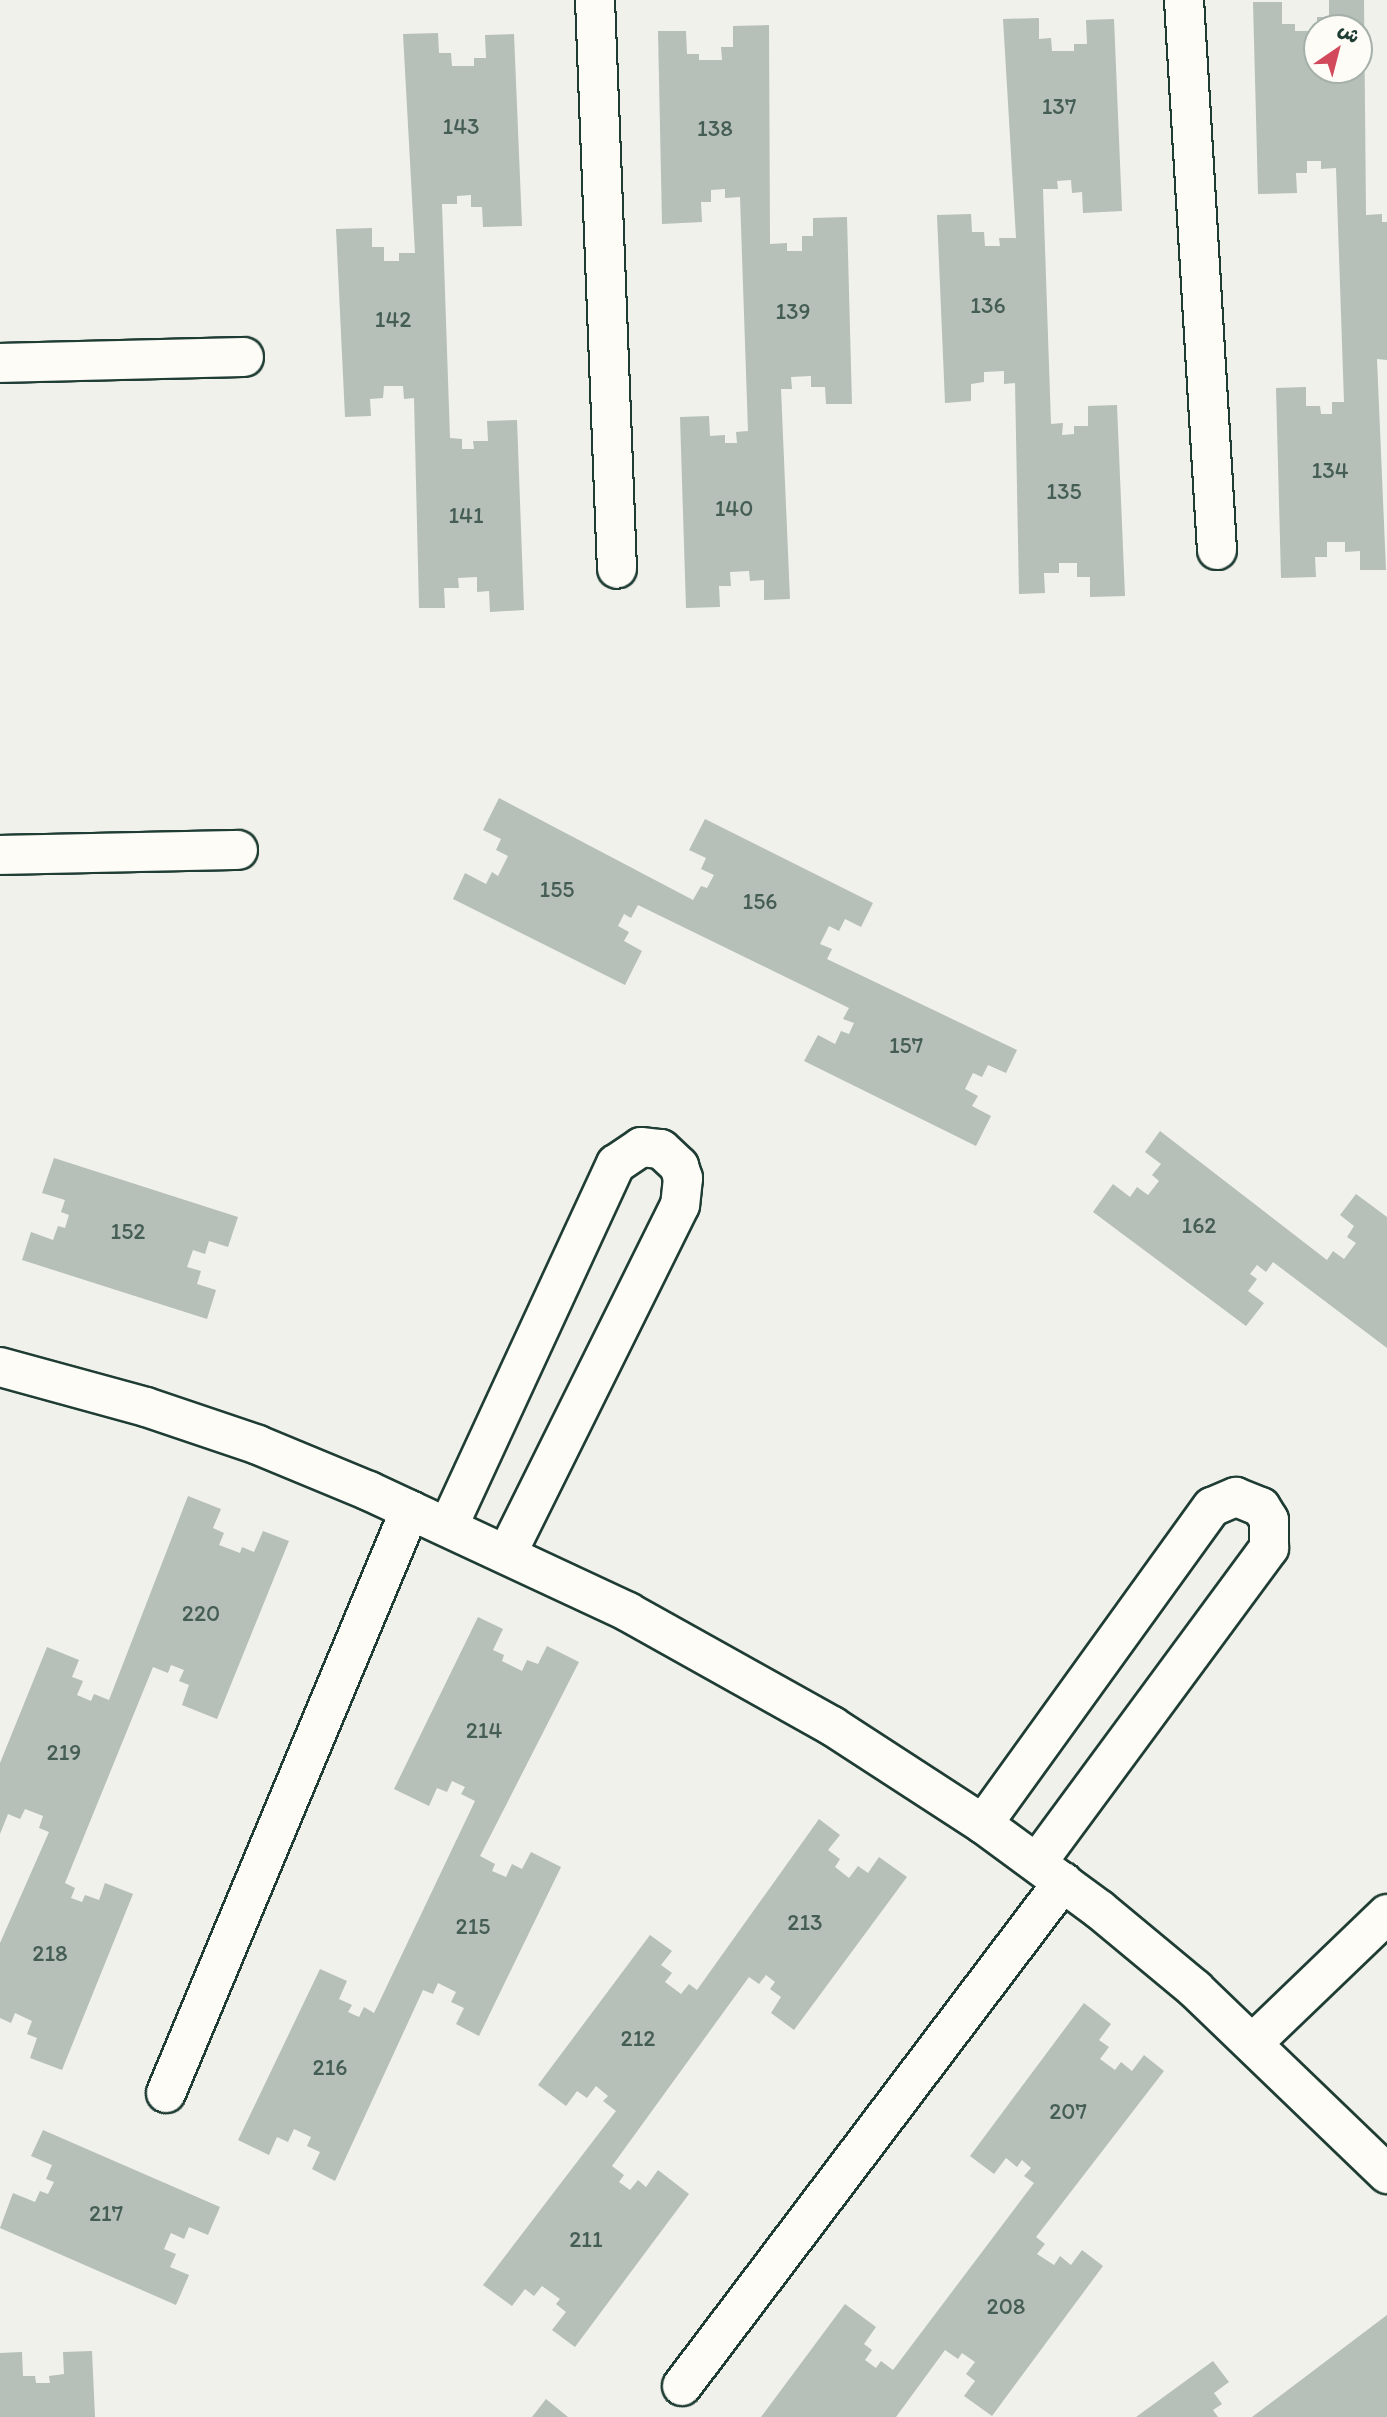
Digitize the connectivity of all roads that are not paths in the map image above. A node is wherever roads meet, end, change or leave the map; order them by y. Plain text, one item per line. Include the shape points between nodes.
1 (595, 0) edge
2 (1184, 0) edge
3 (244, 357) dead end
4 (0, 363) edge
5 (1217, 550) dead end
6 (617, 569) dead end
7 (238, 850) dead end
8 (0, 855) edge
9 (0, 1367) edge
10 (410, 1510) junction
11 (448, 1527) junction
12 (507, 1553) junction
13 (984, 1824) junction
14 (1050, 1873) junction
15 (1387, 1914) edge
16 (1253, 2043) junction
17 (166, 2093) dead end
18 (1387, 2174) edge
19 (682, 2386) dead end

1 - 6 street
2 - 5 street
3 - 4 street
7 - 8 street
9 - 10 street via 146,1407 258,1445
10 - 11 street
10 - 17 street
11 - 12 street
11 - 12 street via 617,1164 641,1147 662,1149 679,1166 683,1178 680,1205
12 - 13 street via 765,1687
13 - 14 street
13 - 14 street via 1212,1507 1236,1497 1261,1507 1269,1520 1269,1548
14 - 16 street via 1195,1989
14 - 19 street
15 - 16 street
16 - 18 street

